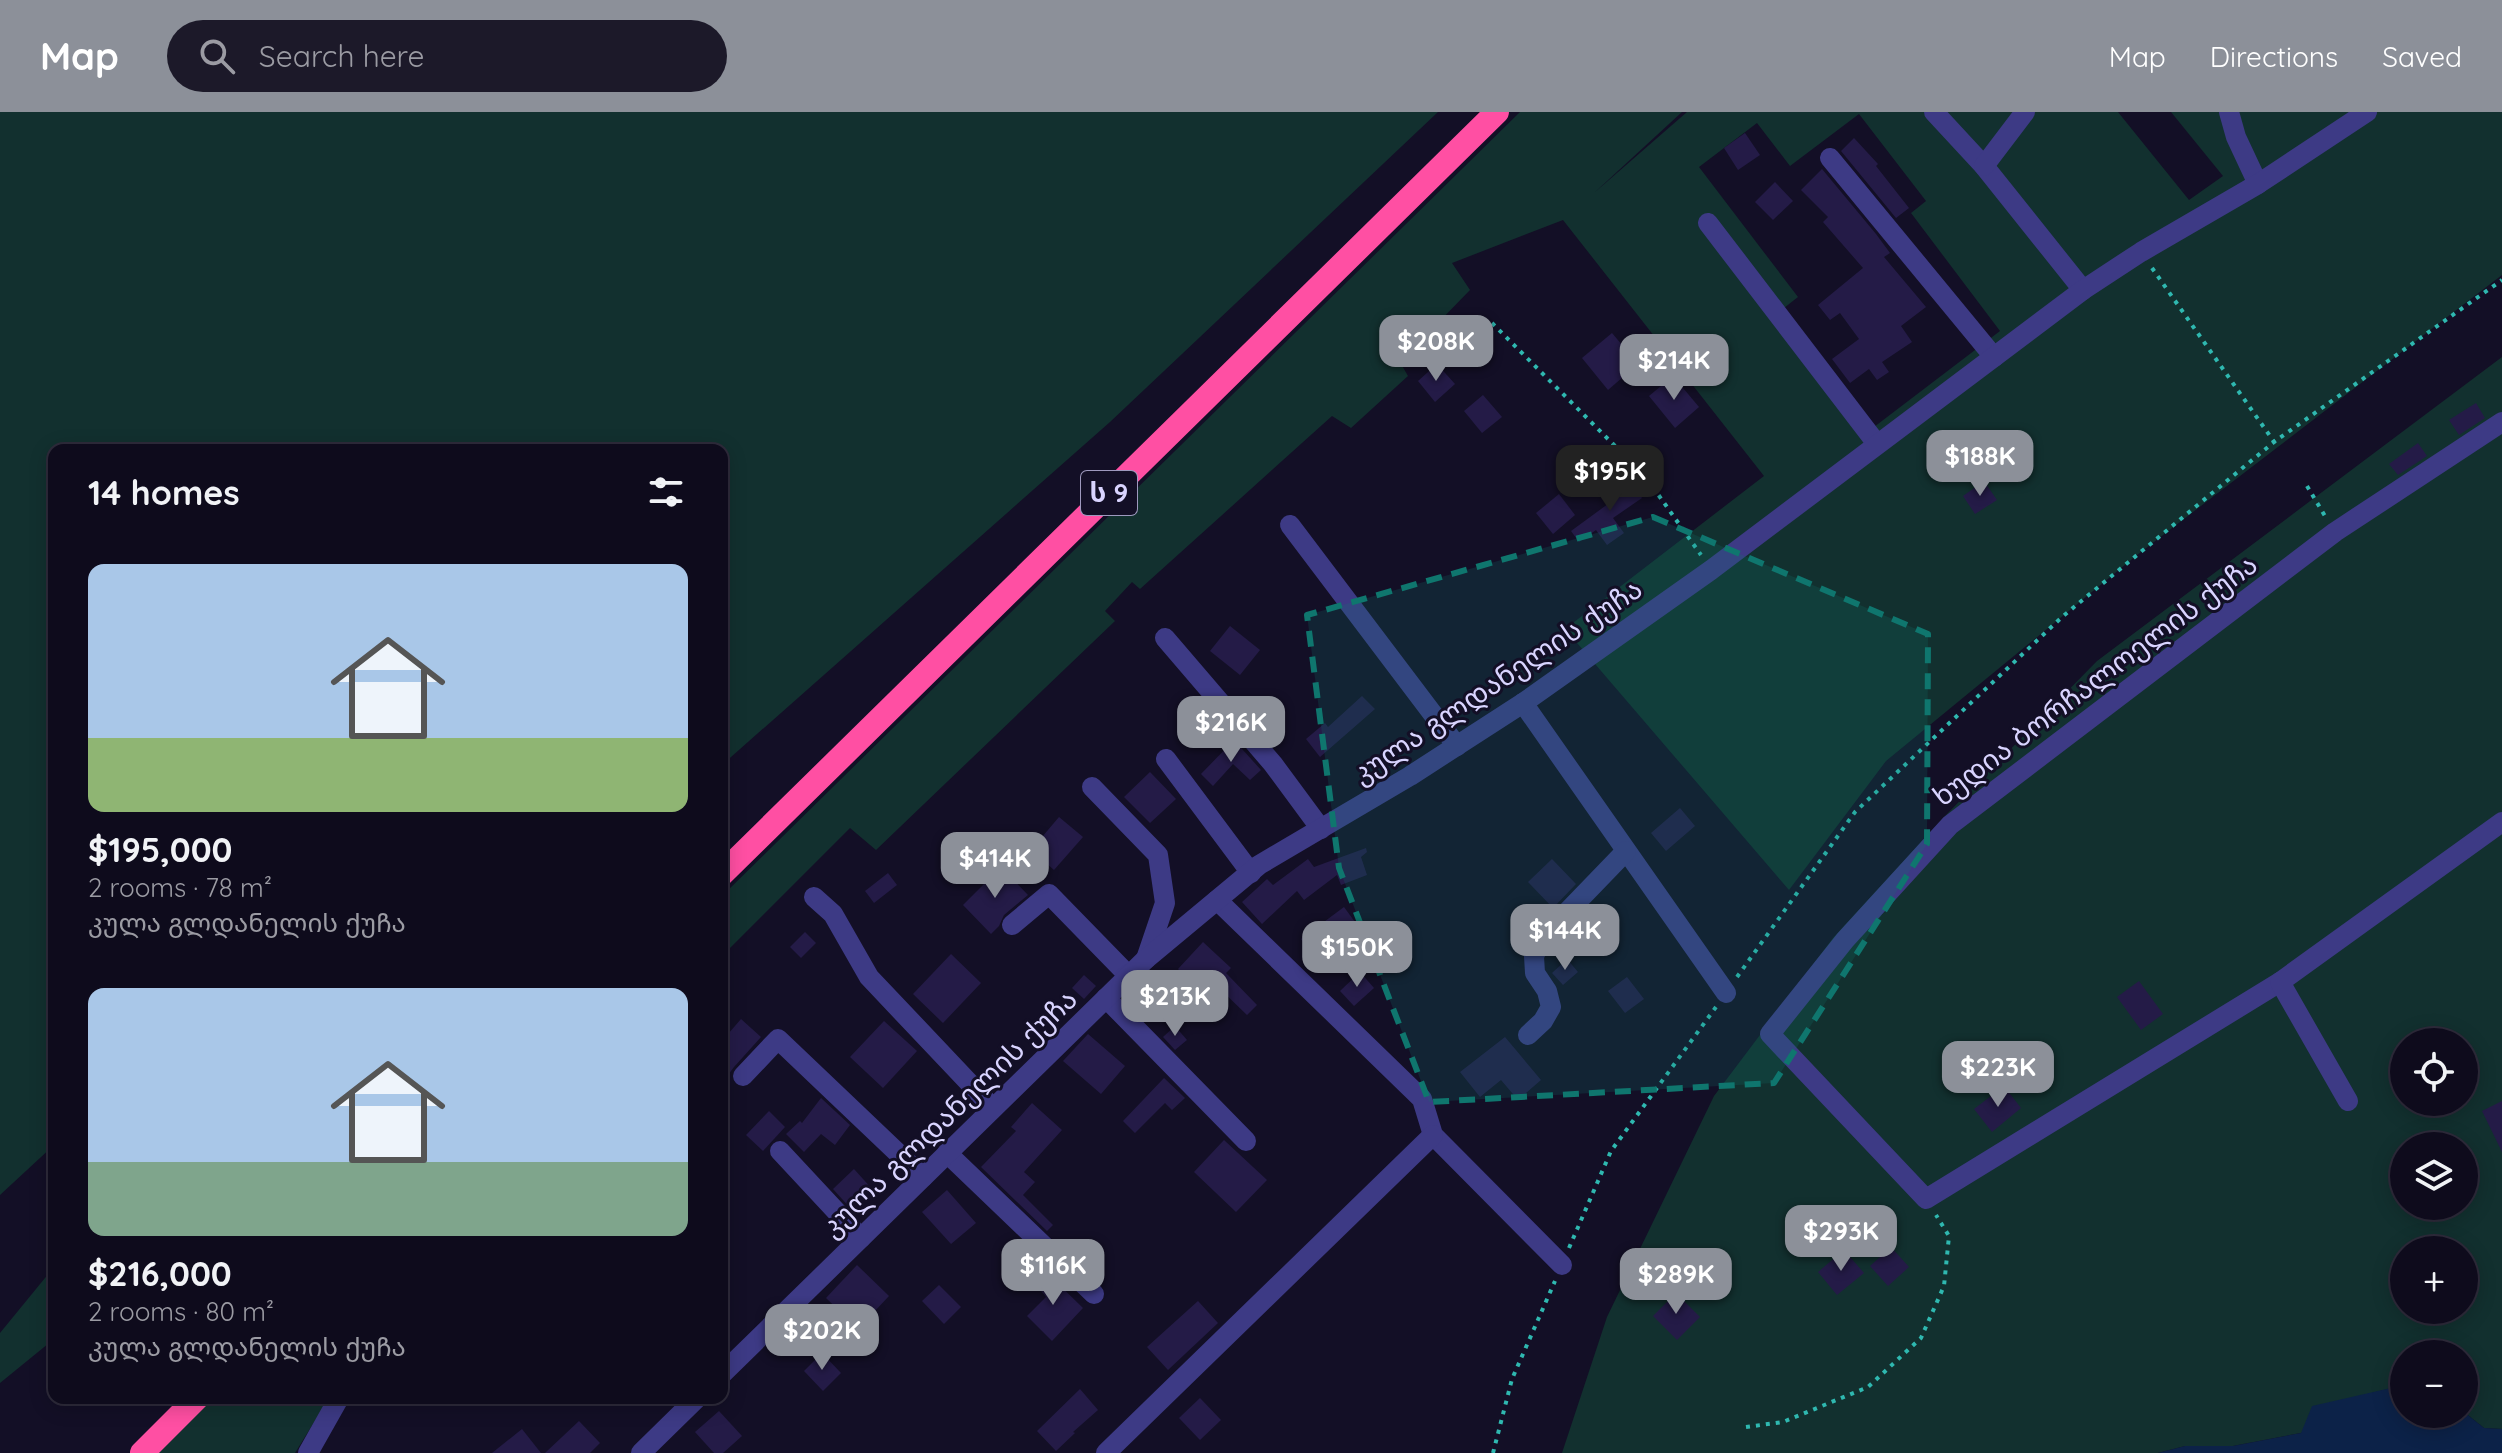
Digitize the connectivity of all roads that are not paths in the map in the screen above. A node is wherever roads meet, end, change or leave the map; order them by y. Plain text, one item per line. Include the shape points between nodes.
1 (1497, 112) edge
2 (1934, 112) edge
3 (2025, 112) edge
4 (2229, 112) edge
5 (2367, 112) edge
6 (1830, 158) dead end
7 (1984, 166) junction
8 (2258, 184) junction
9 (1708, 223) dead end
10 (2083, 290) junction
11 (1994, 357) junction
12 (2502, 422) edge
13 (1877, 444) junction
14 (1290, 525) dead end
15 (1165, 638) dead end
16 (1523, 703) junction
17 (1457, 746) junction
18 (1166, 759) dead end
19 (1092, 787) dead end
20 (2502, 822) edge
21 (1321, 829) junction
22 (1626, 851) junction
23 (728, 868) edge
24 (1251, 873) junction
25 (814, 897) dead end
26 (1217, 900) junction
27 (1012, 925) dead end
28 (1146, 959) junction
29 (1129, 976) junction
30 (2280, 982) junction
31 (1726, 993) road end
32 (1106, 998) junction
33 (1528, 1035) dead end
34 (743, 1076) dead end
35 (2348, 1101) dead end
36 (993, 1108) junction
37 (1433, 1135) junction
38 (1246, 1141) dead end
39 (780, 1151) dead end
40 (947, 1153) junction
41 (923, 1177) junction
42 (861, 1238) junction
43 (1562, 1265) road end
44 (1094, 1294) dead end
45 (728, 1368) edge
46 (191, 1404) edge
47 (336, 1404) edge
48 (691, 1404) edge
49 (142, 1453) edge
50 (308, 1453) edge
51 (641, 1453) edge
52 (1106, 1453) edge

1 - 23 highway, ს 9
2 - 7 street
3 - 7 street
4 - 8 street
5 - 8 street, კულა გლდანელის ქუჩა
6 - 11 street
7 - 10 street
8 - 10 street, კულა გლდანელის ქუჩა
9 - 13 street
10 - 11 street, კულა გლდანელის ქუჩა
11 - 13 street, კულა გლდანელის ქუჩა
12 - 30 street, ხუდია ბორჩალოელის ქუჩა via 2335,532 1950,825 1845,940 1770,1034 1926,1199
13 - 16 street, კულა გლდანელის ქუჩა
14 - 17 street
15 - 21 street
16 - 17 street, კულა გლდანელის ქუჩა
16 - 22 street
17 - 21 street, კულა გლდანელის ქუჩა
18 - 24 street
19 - 28 street via 1158,855 1165,903
20 - 30 street
21 - 24 street, კულა გლდანელის ქუჩა
22 - 31 street
22 - 33 street via 1543,937 1534,956 1535,973 1551,1007
24 - 26 street, კულა გლდანელის ქუჩა
25 - 36 street via 833,914 869,977
26 - 28 street, კულა გლდანელის ქუჩა
26 - 37 street via 1422,1099
27 - 29 street via 1049,894
28 - 29 street, კულა გლდანელის ქუჩა
29 - 32 street, კულა გლდანელის ქუჩა
30 - 35 street
32 - 36 street, კულა გლდანელის ქუჩა
32 - 38 street
34 - 41 street via 778,1039
36 - 40 street, კულა გლდანელის ქუჩა
37 - 43 street
37 - 52 street
39 - 42 street
40 - 41 street, კულა გლდანელის ქუჩა
40 - 44 street
41 - 42 street, კულა გლდანელის ქუჩა
42 - 45 street, კულა გლდანელის ქუჩა
46 - 49 highway
47 - 50 street
48 - 51 street

